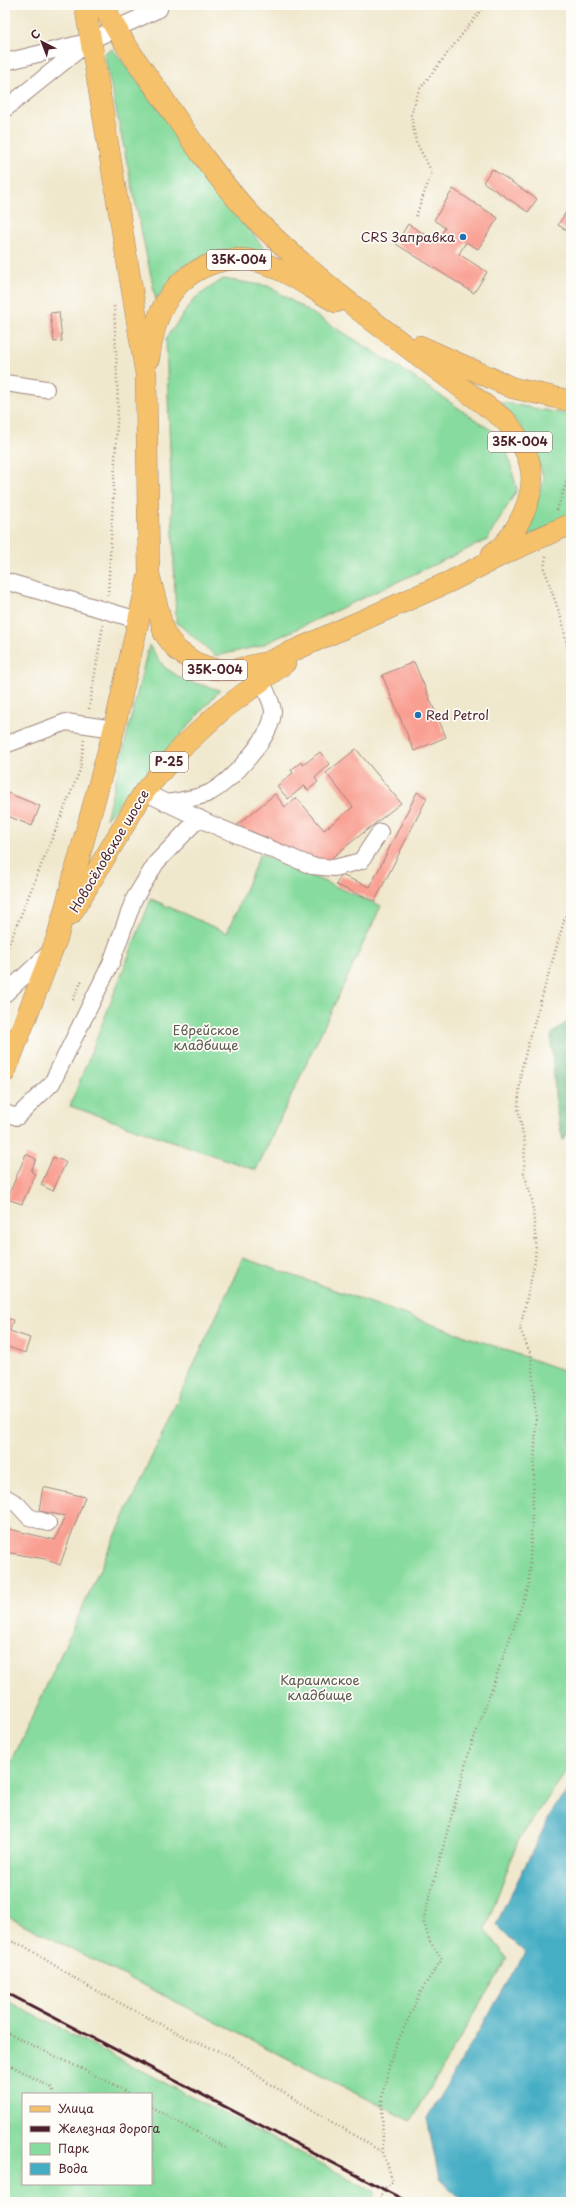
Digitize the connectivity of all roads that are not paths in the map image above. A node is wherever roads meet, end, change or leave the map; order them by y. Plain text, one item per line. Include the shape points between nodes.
1 (84, 5) edge
2 (103, 5) edge
3 (162, 6) edge
4 (115, 30) junction
5 (92, 40) junction
6 (5, 62) edge
7 (5, 109) edge
8 (386, 330) junction
9 (146, 375) junction
10 (5, 383) edge
11 (46, 389) dead end
12 (571, 400) edge
13 (571, 524) edge
14 (149, 574) junction
15 (5, 581) edge
16 (451, 581) junction
17 (138, 620) junction
18 (334, 633) junction
19 (261, 679) junction
20 (114, 730) junction
21 (5, 745) edge
22 (144, 792) junction
23 (166, 803) junction
24 (199, 818) junction
25 (380, 832) dead end
26 (55, 943) junction
27 (5, 994) edge
28 (5, 1072) edge
29 (5, 1113) edge
30 (5, 1497) edge
31 (48, 1523) dead end

1 - 5 main road
2 - 4 main road
3 - 4 lane
4 - 5 lane
4 - 8 main road via 205,158 255,218 317,274
5 - 6 lane
5 - 7 lane
5 - 9 main road
8 - 9 main road, 35К-004 via 283,272 259,262 235,259 206,265 183,280 167,300 153,332
8 - 12 main road, 35К-004 via 514,388
8 - 16 main road, 35К-004 via 504,420 516,434 530,466 531,483 522,518 494,553
9 - 14 main road, 35К-004
10 - 11 lane
13 - 16 main road, 35К-004
14 - 17 main road, Новосёловское шоссе / Р-25
14 - 18 main road, 35К-004 via 164,633 177,650 194,662 213,670 233,670 268,662
15 - 17 lane
16 - 18 main road, 35К-004
17 - 20 main road, Новосёловское шоссе / Р-25
18 - 19 main road, Новосёловское шоссе / Р-25
19 - 22 main road, Новосёловское шоссе / Р-25 via 220,711 180,749
19 - 23 lane via 273,711 266,734 256,750 211,792
20 - 21 lane via 66,722
20 - 26 main road, Новосёловское шоссе / Р-25
22 - 23 lane
22 - 26 main road, Новосёловское шоссе / Р-25
23 - 24 lane
24 - 25 lane via 312,866 334,868 361,861
24 - 29 lane via 156,862 134,899 111,963 52,1083 17,1117
26 - 27 lane
26 - 28 main road, Новосёловское шоссе / Р-25
30 - 31 lane via 17,1504 29,1517

